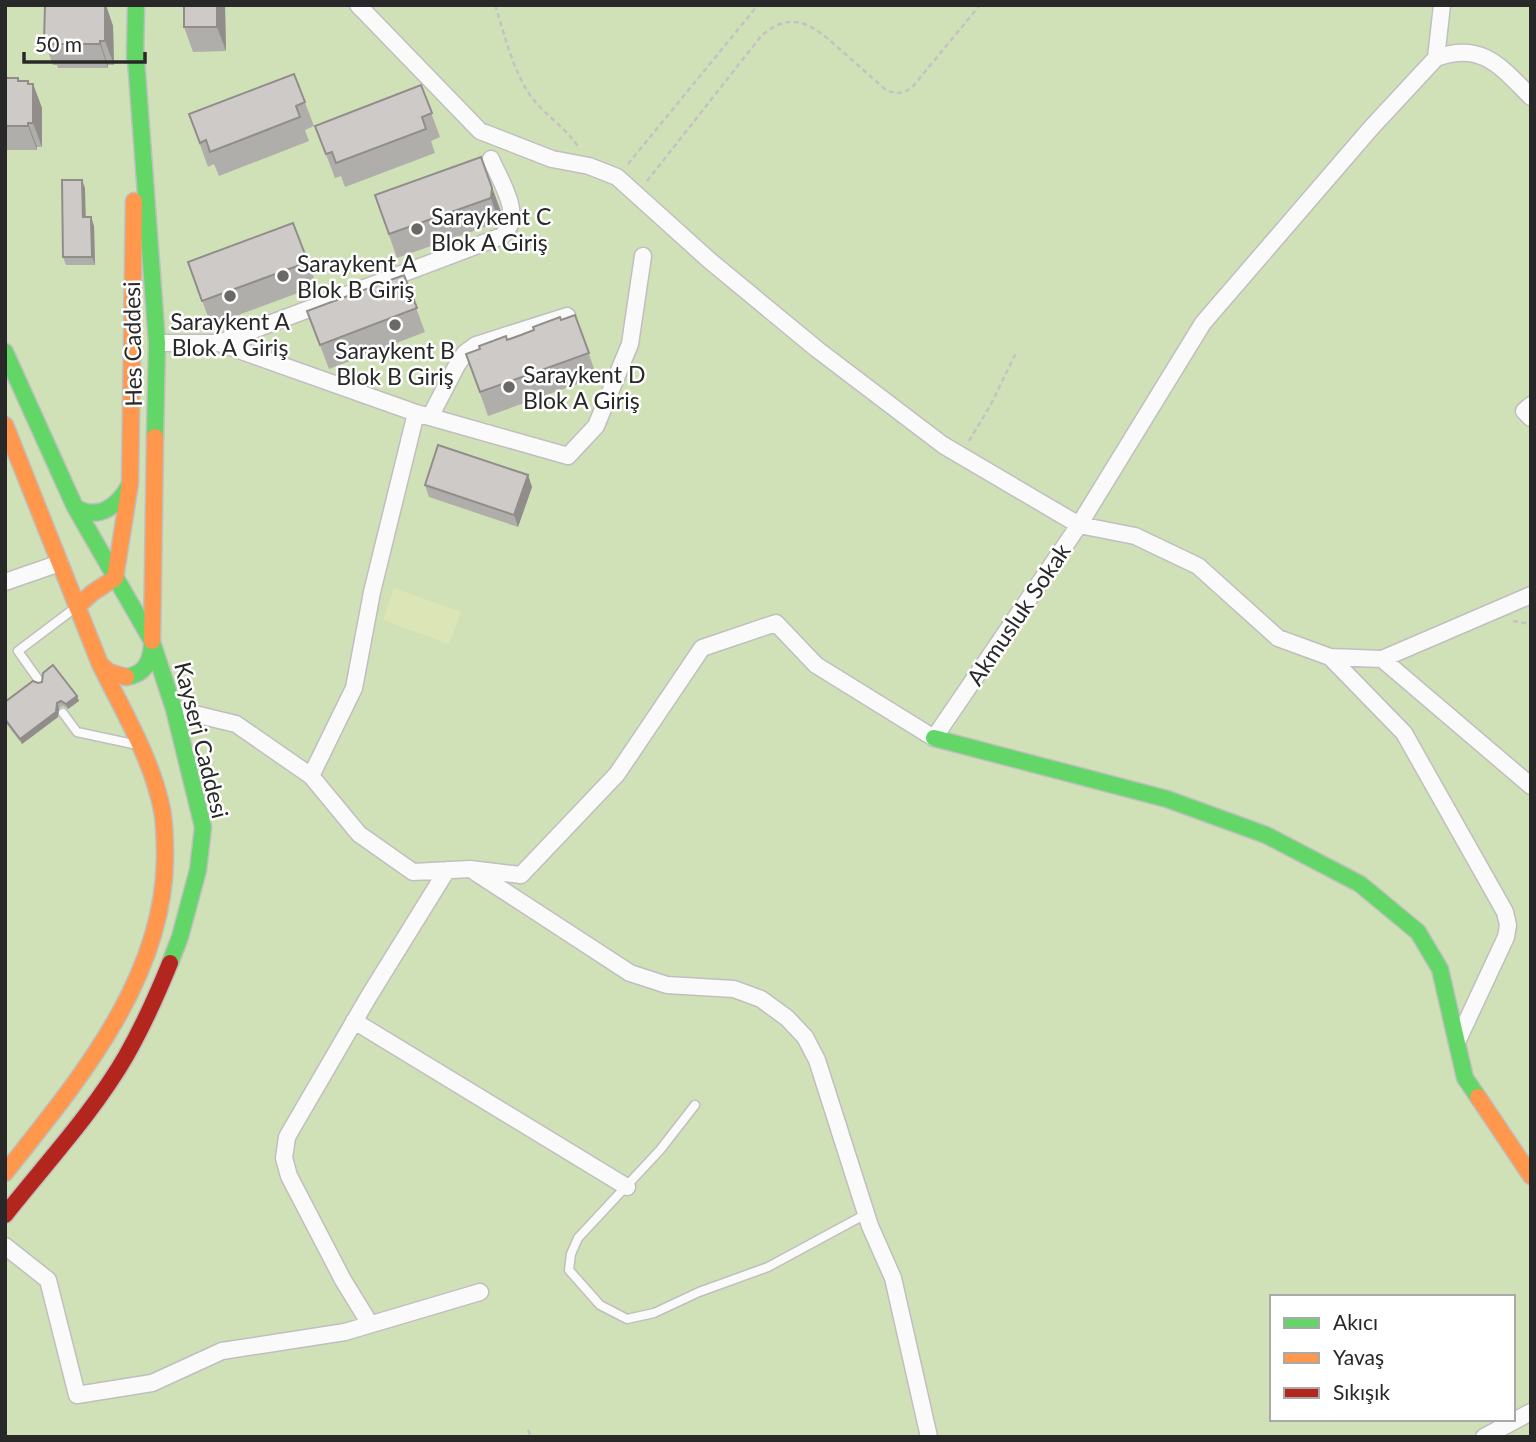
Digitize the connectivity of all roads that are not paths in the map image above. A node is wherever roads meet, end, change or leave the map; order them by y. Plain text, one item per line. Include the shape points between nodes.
1 (136, 5) edge
2 (358, 5) edge
3 (1442, 5) edge
4 (135, 46) junction
5 (1436, 58) junction
6 (1531, 97) edge
7 (491, 159) dead end
8 (643, 256) dead end
9 (567, 316) edge
10 (157, 343) junction
11 (219, 343) junction
12 (5, 352) edge
13 (1531, 405) edge
14 (423, 415) junction
15 (1531, 418) edge
16 (5, 425) edge
17 (131, 484) junction
18 (75, 507) junction
19 (1079, 525) junction
20 (60, 563) junction
21 (115, 578) junction
22 (5, 582) edge
23 (1531, 595) edge
24 (77, 607) junction
25 (150, 638) junction
26 (1330, 657) junction
27 (1382, 659) junction
28 (99, 660) junction
29 (40, 682) edge
30 (174, 709) junction
31 (63, 713) dead end
32 (934, 737) junction
33 (140, 746) junction
34 (311, 776) junction
35 (1531, 786) edge
36 (470, 869) junction
37 (447, 870) junction
38 (354, 1021) junction
39 (1457, 1042) junction
40 (695, 1105) dead end
41 (5, 1173) edge
42 (1531, 1176) edge
43 (627, 1187) junction
44 (866, 1214) junction
45 (5, 1215) edge
46 (5, 1246) edge
47 (480, 1292) dead end
48 (370, 1324) junction
49 (1531, 1412) edge
50 (1514, 1421) edge
51 (1515, 1421) edge
52 (929, 1437) edge
53 (1484, 1437) edge

1 - 4 street, Hes Caddesi
2 - 19 street via 480,131 552,159 617,177 818,350 943,445
3 - 5 street
4 - 10 street, Hes Caddesi
4 - 17 street, Hes Caddesi
5 - 6 street via 1450,53 1479,54 1500,65
5 - 19 street via 1203,323
7 - 11 street via 512,211 511,225 502,236
8 - 14 street via 630,344 596,426 568,456
9 - 14 street via 471,349
10 - 11 street
10 - 25 street, Hes Caddesi
11 - 14 street
12 - 18 street, Kayseri Caddesi
13 - 15 street via 1524,411
14 - 34 street via 372,592 354,688
16 - 20 street
17 - 18 street via 124,497 105,512 88,514
17 - 21 street, Hes Caddesi
18 - 21 street, Kayseri Caddesi
19 - 26 street, Akmusluk Sokak via 1135,536 1198,566 1278,638
19 - 32 street, Akmusluk Sokak
20 - 22 street
20 - 24 street
21 - 24 street
21 - 25 street, Kayseri Caddesi
23 - 27 street, Akmusluk Sokak
24 - 28 street
24 - 29 lane via 18,651
25 - 28 street via 152,657 136,675 120,677
25 - 30 street, Kayseri Caddesi
26 - 27 street, Akmusluk Sokak
26 - 39 street via 1404,733 1505,912 1506,937
27 - 35 street
28 - 33 street
30 - 34 street via 236,724
30 - 45 street, Kayseri Caddesi via 203,827 198,870 180,937 125,1057 93,1105
31 - 33 lane via 77,732
32 - 36 street via 816,665 776,623 702,648 617,774 521,875
32 - 39 street via 1167,799 1266,835 1360,884 1418,932 1440,969
33 - 41 street via 162,807 168,863 160,918 121,1008 74,1086
34 - 37 street via 359,834 413,872
36 - 37 street
36 - 44 street via 630,973 667,985 734,989 761,999 787,1018 805,1037 817,1060
37 - 38 street
38 - 43 street
38 - 48 street via 287,1137 284,1158 289,1176
39 - 42 street via 1465,1078
40 - 43 lane
43 - 44 lane via 578,1238 569,1270 600,1305 627,1319 654,1314 768,1267
44 - 52 street via 893,1278
46 - 48 street via 48,1280 77,1395 152,1383 222,1351
47 - 48 street
49 - 51 street
50 - 53 street

